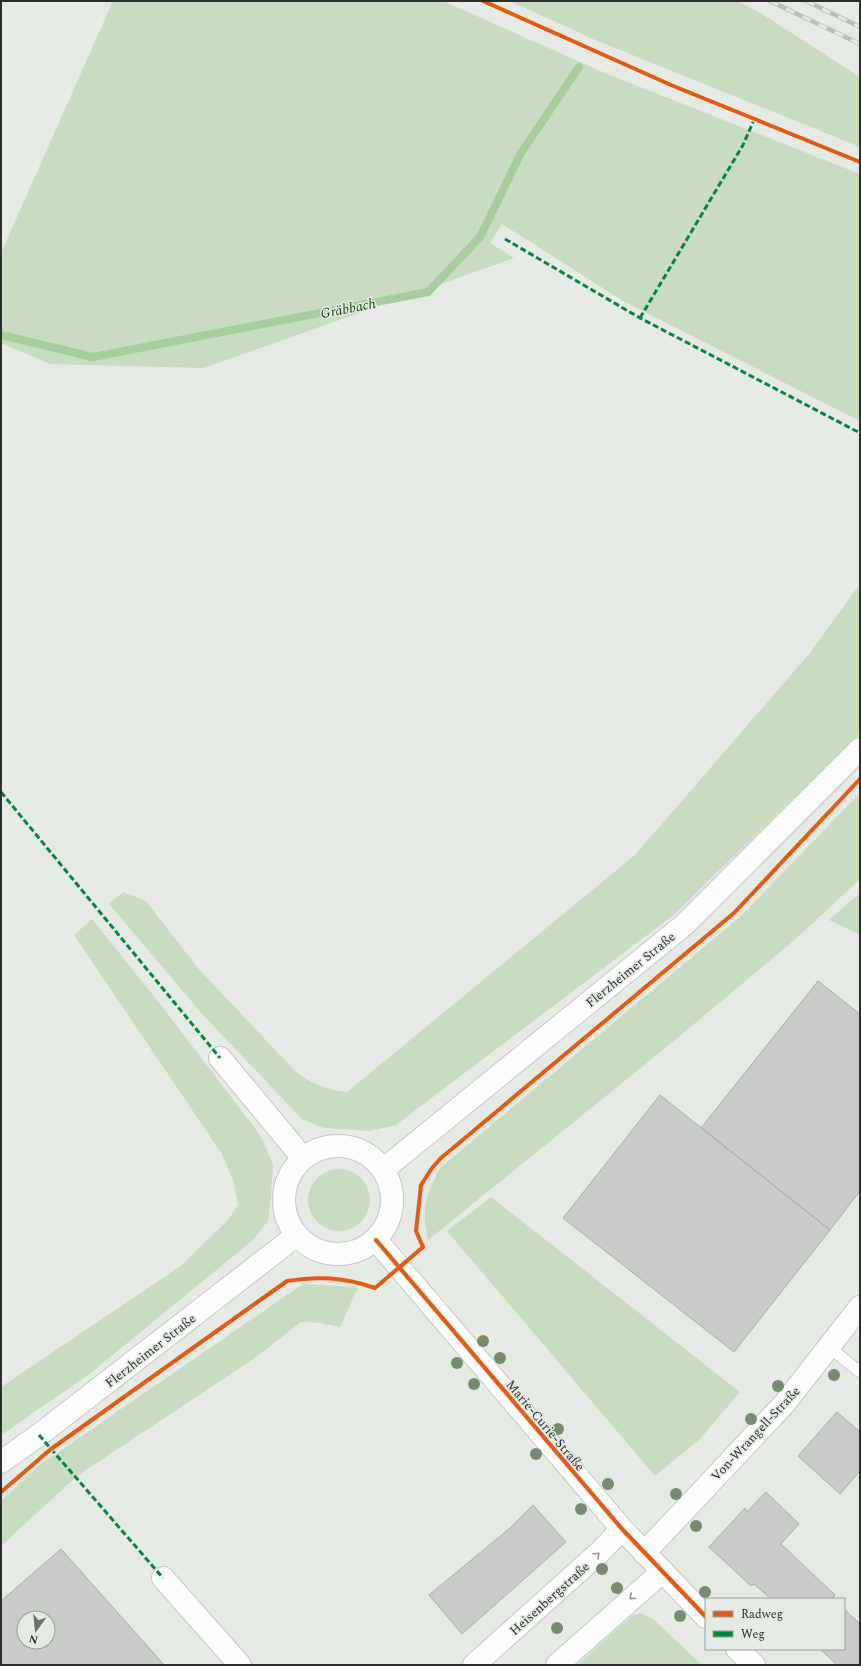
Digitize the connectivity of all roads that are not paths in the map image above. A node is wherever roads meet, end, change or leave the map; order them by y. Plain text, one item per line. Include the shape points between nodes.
1 (860, 749) edge
2 (220, 1058) dead end
3 (303, 1158) junction
4 (384, 1169) junction
5 (297, 1235) junction
6 (376, 1240) junction
7 (860, 1307) edge
8 (830, 1348) junction
9 (860, 1372) edge
10 (1, 1462) edge
11 (622, 1529) junction
12 (644, 1553) junction
13 (662, 1572) junction
14 (163, 1578) dead end
15 (705, 1617) edge
16 (738, 1650) edge
17 (240, 1665) edge
18 (474, 1665) edge
19 (557, 1665) edge
20 (754, 1665) edge

1 - 4 street, Flerzheimer Straße via 684,925
2 - 3 street
3 - 4 street via 318,1149 336,1145 354,1148 371,1156
3 - 5 street via 292,1171 284,1204 288,1221
4 - 6 street via 392,1186 393,1206 387,1224
5 - 6 street via 310,1247 327,1253 344,1254 362,1249
5 - 10 street, Flerzheimer Straße
6 - 11 street, Marie-Curie-Straße
7 - 8 street, Von-Wrangell-Straße
8 - 9 lane
8 - 12 street, Von-Wrangell-Straße via 785,1403
11 - 12 street, Marie-Curie-Straße
18 -> 11 street, Heisenbergstraße via 600,1552
12 - 13 street, Marie-Curie-Straße
13 - 15 street, Marie-Curie-Straße
13 -> 19 street
14 - 17 street
16 - 20 street

